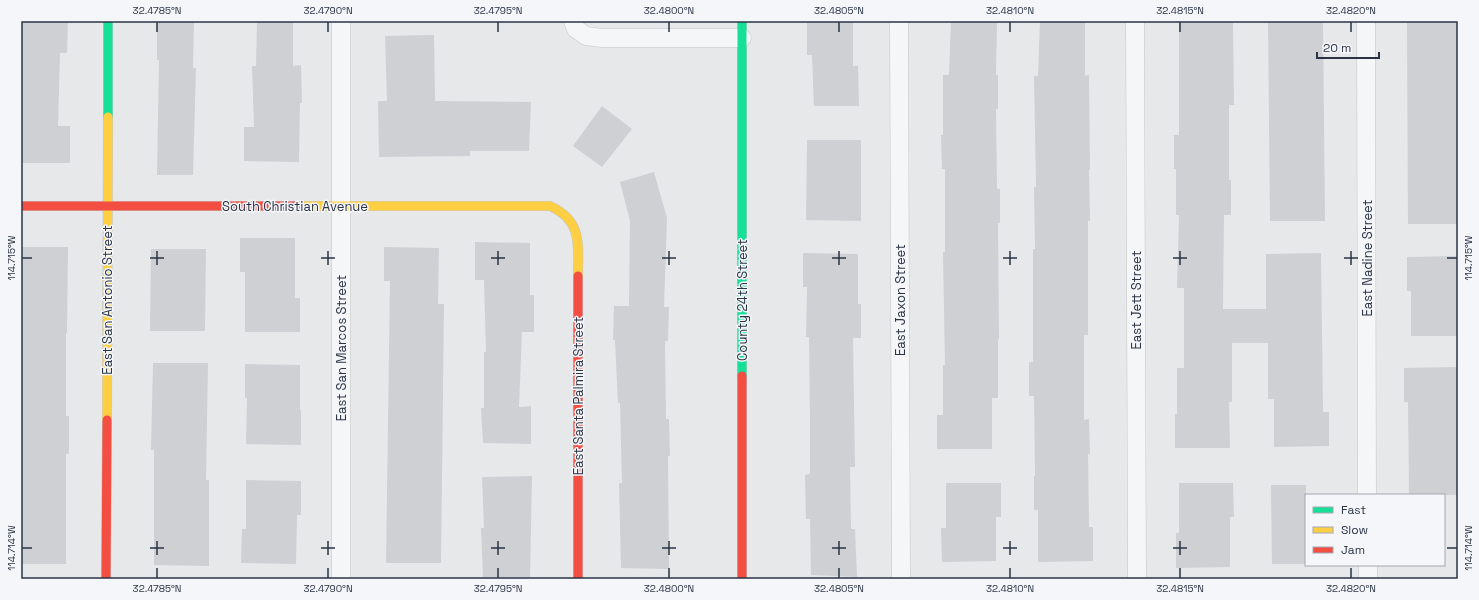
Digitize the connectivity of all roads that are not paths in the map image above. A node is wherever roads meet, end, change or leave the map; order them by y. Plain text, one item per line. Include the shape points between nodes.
1 (108, 21) edge
2 (341, 21) edge
3 (899, 21) edge
4 (1135, 21) edge
5 (1366, 21) edge
6 (574, 25) edge
7 (742, 29) edge
8 (21, 206) edge
9 (108, 206) junction
10 (341, 206) junction
11 (567, 215) joint
12 (1367, 494) edge
13 (1368, 566) edge
14 (106, 579) edge
15 (341, 579) edge
16 (578, 579) edge
17 (742, 579) edge
18 (901, 579) edge
19 (1137, 579) edge
20 (1368, 579) edge

1 - 9 street, East San Antonio Street
2 - 10 street, East San Marcos Street
3 - 18 street, East Jaxon Street
4 - 19 street, East Jett Street
5 - 12 street, East Nadine Street
6 - 7 street via 586,36 602,38
7 - 17 street, County 24th Street
8 - 9 street, South Christian Avenue
9 - 10 street, South Christian Avenue
9 - 14 street, East San Antonio Street
10 - 11 street, South Christian Avenue via 550,206
10 - 15 street, East San Marcos Street
11 - 16 street, East Santa Palmira Street via 576,228 578,243
13 - 20 street

